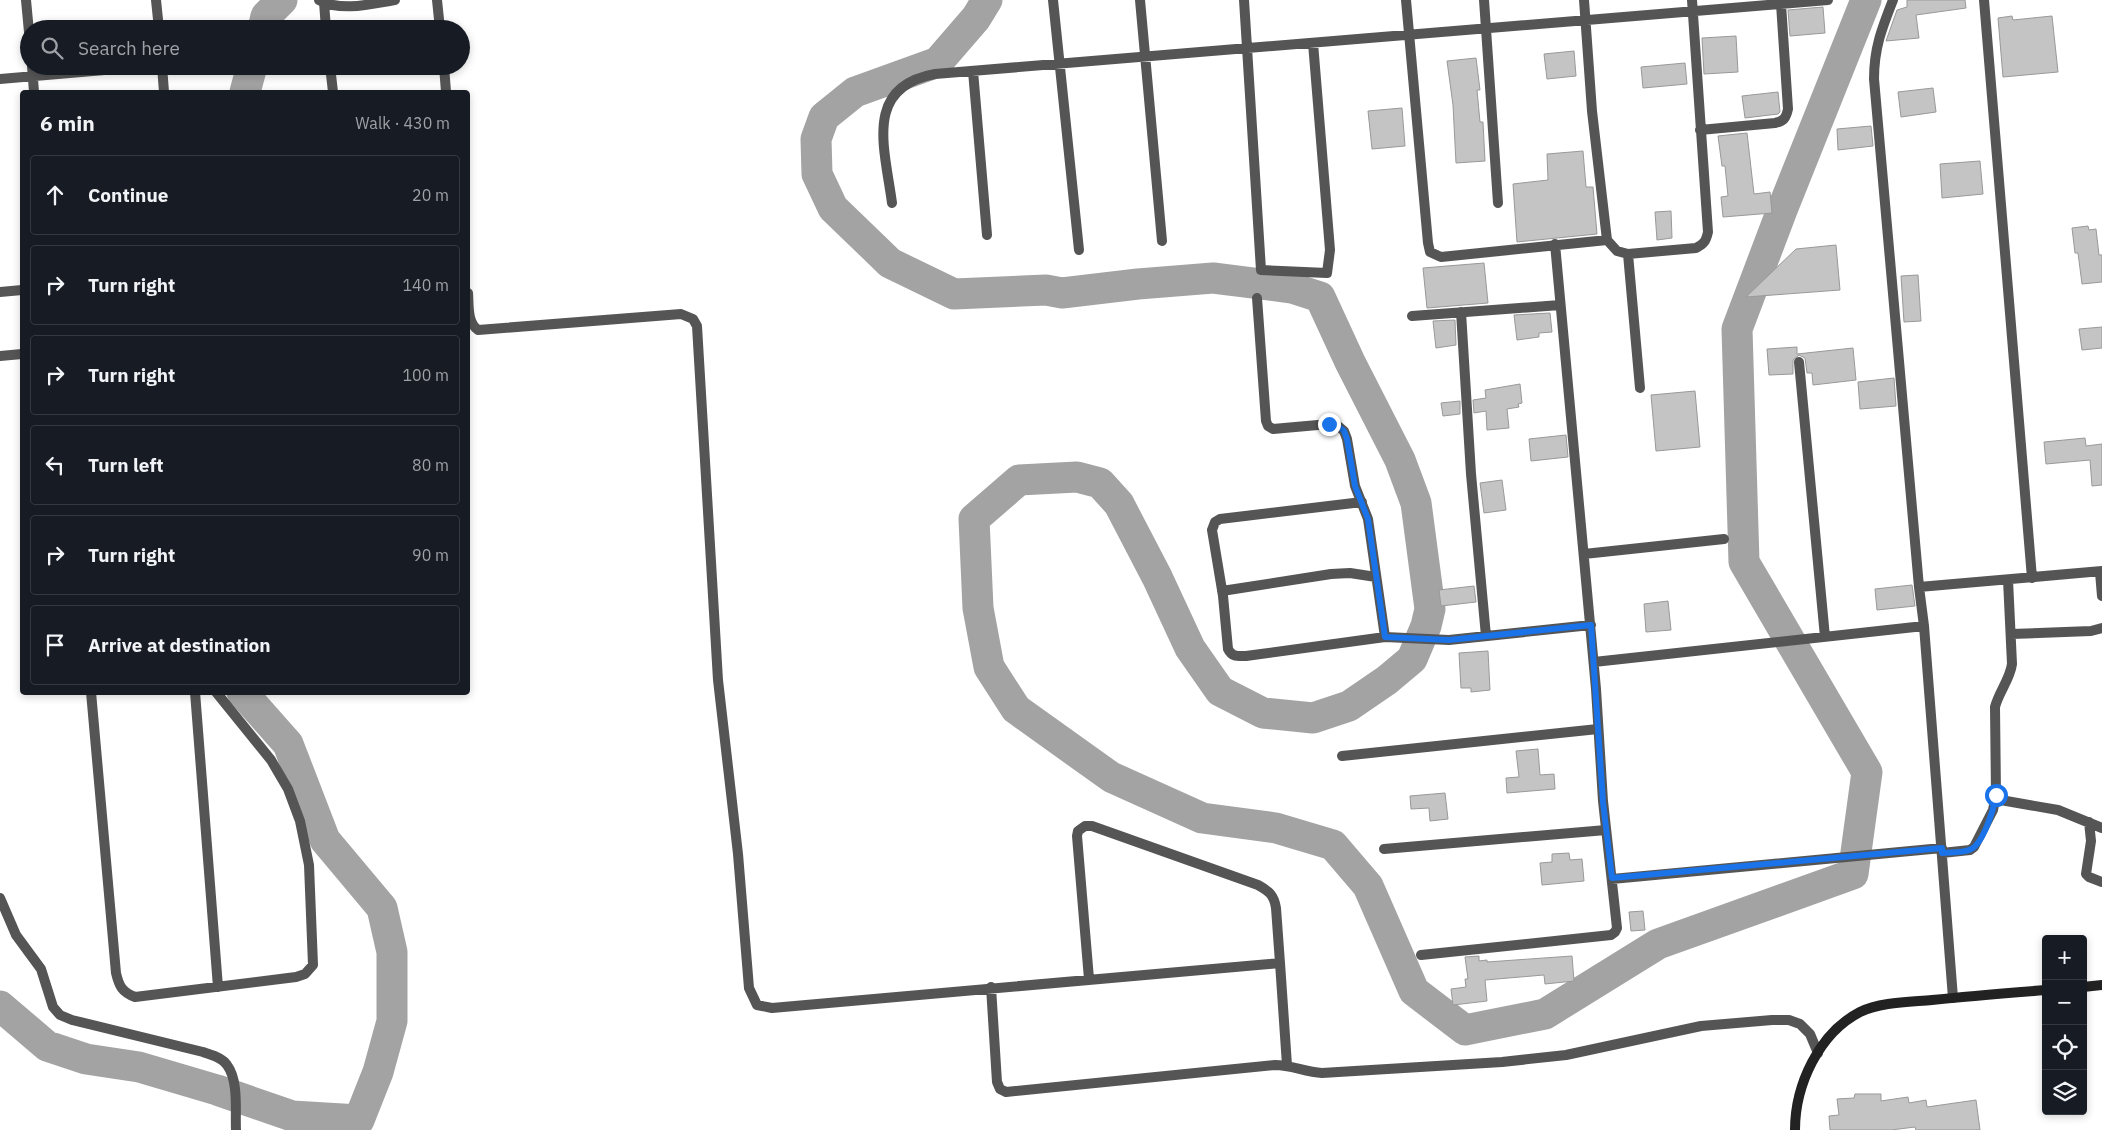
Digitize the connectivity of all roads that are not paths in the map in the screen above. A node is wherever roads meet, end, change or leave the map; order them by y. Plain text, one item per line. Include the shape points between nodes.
1 (26, 0) edge
2 (156, 0) edge
3 (395, 0) edge
4 (437, 0) edge
5 (1053, 0) edge
6 (1140, 0) edge
7 (1244, 0) edge
8 (1406, 0) edge
9 (1484, 0) edge
10 (1584, 0) edge
11 (1692, 0) edge
12 (1828, 0) edge
13 (1893, 0) edge
14 (1984, 0) edge
15 (321, 1) edge
16 (1757, 3) edge
17 (1781, 4) junction
18 (1692, 11) junction
19 (28, 20) edge
20 (158, 20) edge
21 (324, 20) edge
22 (439, 20) edge
23 (1585, 20) junction
24 (1486, 28) junction
25 (1408, 35) junction
26 (1313, 43) junction
27 (1247, 48) junction
28 (1145, 57) junction
29 (1059, 64) junction
30 (973, 71) junction
31 (20, 74) edge
32 (32, 75) edge
33 (163, 75) edge
34 (331, 75) edge
35 (445, 75) edge
36 (0, 79) edge
37 (34, 90) edge
38 (164, 90) edge
39 (333, 90) edge
40 (446, 90) edge
41 (1700, 130) junction
42 (892, 203) dead end
43 (1498, 203) dead end
44 (987, 234) dead end
45 (1607, 240) junction
46 (1162, 241) dead end
47 (1555, 244) junction
48 (1078, 250) dead end
49 (1628, 254) junction
50 (20, 290) edge
51 (0, 292) edge
52 (1257, 298) dead end
53 (1560, 305) junction
54 (1462, 312) junction
55 (1412, 316) dead end
56 (470, 320) edge
57 (20, 354) edge
58 (0, 356) edge
59 (1799, 362) dead end
60 (1640, 388) dead end
61 (1362, 502) junction
62 (1724, 538) dead end
63 (1584, 554) junction
64 (2101, 572) edge
65 (1376, 577) junction
66 (2032, 578) junction
67 (2008, 580) junction
68 (1919, 587) junction
69 (1222, 591) junction
70 (2102, 596) edge
71 (1591, 625) junction
72 (1924, 626) junction
73 (2102, 628) edge
74 (2010, 634) junction
75 (1486, 636) junction
76 (1385, 637) junction
77 (1823, 637) junction
78 (1594, 662) junction
79 (91, 695) edge
80 (195, 695) edge
81 (218, 695) edge
82 (1598, 729) junction
83 (1342, 756) dead end
84 (1995, 799) junction
85 (2089, 822) junction
86 (2102, 828) edge
87 (1606, 830) junction
88 (1384, 849) dead end
89 (1942, 851) junction
90 (1612, 878) junction
91 (2102, 882) edge
92 (0, 898) edge
93 (1421, 954) dead end
94 (1280, 963) junction
95 (1089, 979) junction
96 (2102, 985) edge
97 (2087, 987) edge
98 (218, 988) junction
99 (990, 988) junction
100 (2042, 990) edge
101 (1953, 998) junction
102 (1818, 1053) junction
103 (1287, 1065) junction
104 (236, 1130) edge
105 (1795, 1130) edge

1 - 19 street
2 - 20 street
3 - 15 street via 358,6
4 - 22 street
5 - 29 street
6 - 28 street
7 - 27 street
8 - 25 street
9 - 24 street
10 - 23 street
11 - 18 street
12 - 17 street
13 - 68 street via 1879,36 1874,79
14 - 66 street
15 - 21 street
16 - 17 street
16 - 18 street
17 - 41 street via 1787,117 1782,122
18 - 23 street
18 - 41 street
23 - 24 street
23 - 45 street
24 - 25 street
24 - 43 street
25 - 26 street
25 - 47 street via 1430,252 1441,257
26 - 27 street
26 - 27 street via 1330,250 1326,273 1261,270
27 - 28 street
28 - 29 street
28 - 46 street
29 - 30 street
29 - 48 street
30 - 42 street via 918,77 900,87 890,100 884,118 884,139
30 - 44 street
31 - 36 street
32 - 37 street
33 - 38 street
34 - 39 street
35 - 40 street
41 - 49 street via 1708,232 1703,245
45 - 47 street
45 - 49 street via 1617,251
47 - 53 street
49 - 60 street
50 - 51 street
52 - 61 street via 1268,426 1278,429 1338,426 1347,439 1355,486
53 - 54 street
53 - 63 street
54 - 55 street
54 - 75 street via 1471,474
56 - 99 street via 478,330 681,314 693,319 696,326 718,680 749,988 757,1005 772,1008
57 - 58 street
59 - 77 street
61 - 65 street via 1368,519
61 - 69 street via 1215,522 1212,530
62 - 63 street
63 - 71 street
64 - 66 street
64 - 70 street
65 - 69 street via 1331,574
65 - 76 street
66 - 67 street
67 - 68 street
67 - 74 street
68 - 72 street
69 - 76 street via 1228,649 1236,656
71 - 75 street
71 - 78 street
72 - 77 street
72 - 89 street
73 - 74 street
74 - 84 street via 2011,671 1996,707
75 - 76 street via 1434,640
77 - 78 street
78 - 82 street
79 - 98 street via 119,986 124,993 135,997
80 - 98 street
81 - 98 street via 271,760 288,789 300,821 309,865 314,957 310,970 296,977
82 - 83 street
82 - 87 street
84 - 85 street via 2058,810
84 - 89 street via 1986,827 1974,847
85 - 86 street
85 - 91 street via 2091,841 2086,874
87 - 88 street
87 - 90 street
89 - 90 street via 1851,855
89 - 101 street
90 - 93 street via 1617,928 1611,935
92 - 104 street via 16,935 41,969 53,1006 60,1015 217,1057 232,1074
94 - 95 street
94 - 95 street via 1276,908 1269,892 1085,826 1077,836
94 - 103 street
95 - 99 street
96 - 97 street
99 - 103 street via 996,1076 1000,1089 1006,1092
100 - 101 street
101 - 102 street via 1894,1003 1861,1012 1838,1028
102 - 103 street via 1810,1034 1800,1024 1772,1020 1701,1026 1566,1055 1502,1062 1322,1072 1307,1072
102 - 105 street via 1803,1082

